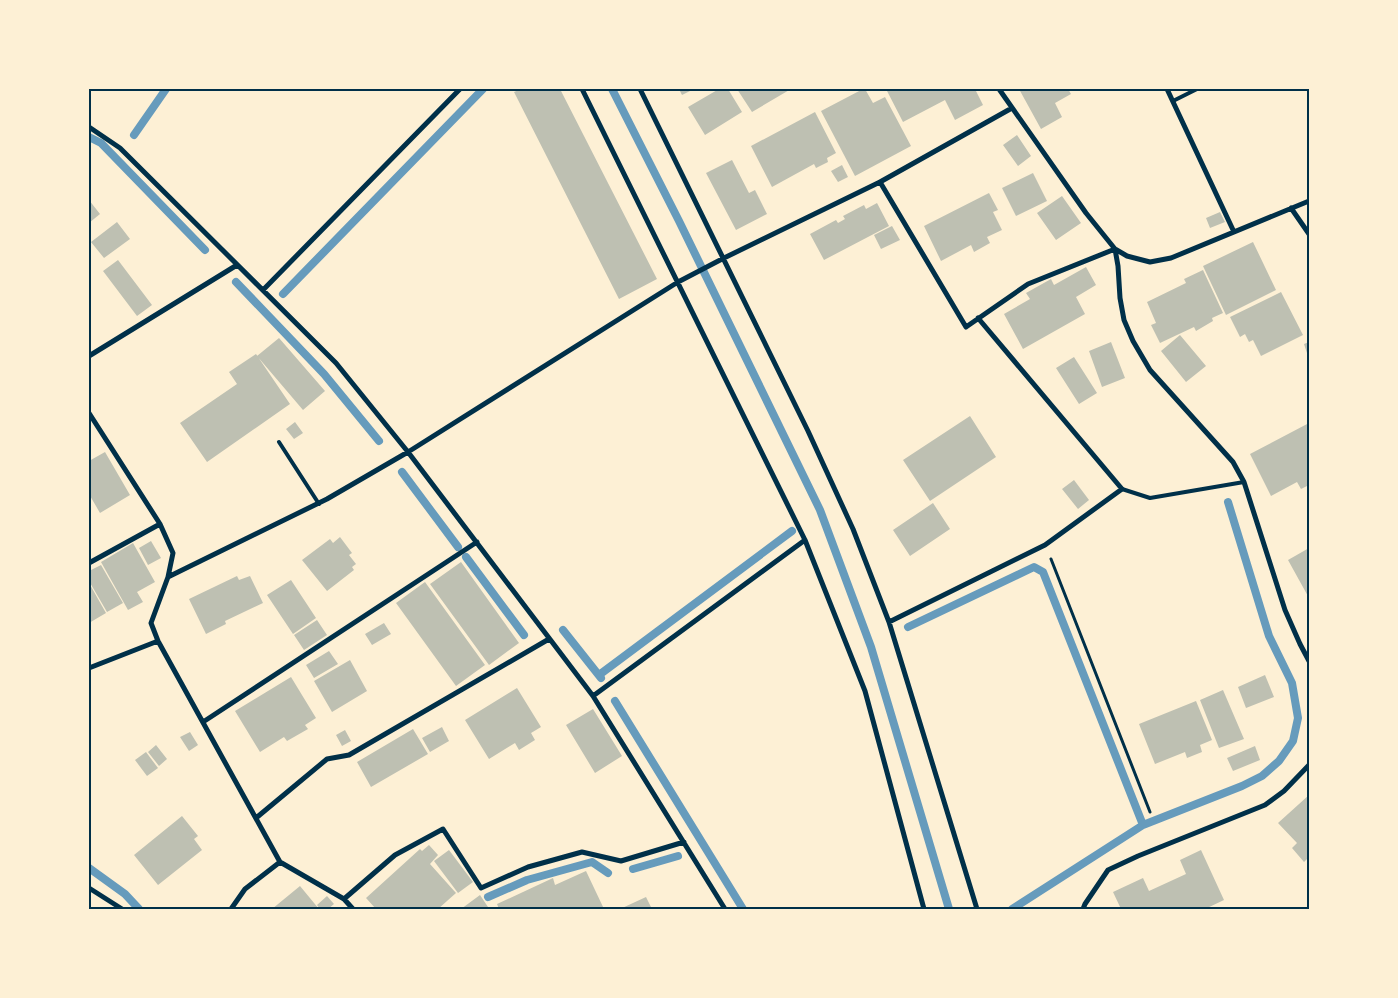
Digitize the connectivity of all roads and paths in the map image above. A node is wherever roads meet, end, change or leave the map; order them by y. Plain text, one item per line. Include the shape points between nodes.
1 (460, 89) edge
2 (582, 89) edge
3 (640, 89) edge
4 (999, 89) edge
5 (1167, 89) edge
6 (1197, 89) edge
7 (1173, 101) junction
8 (1012, 108) junction
9 (89, 127) edge
10 (880, 182) junction
11 (1309, 201) edge
12 (1291, 208) junction
13 (1234, 232) junction
14 (1309, 234) edge
15 (1115, 249) junction
16 (724, 258) junction
17 (237, 265) junction
18 (678, 282) junction
19 (263, 290) junction
20 (978, 318) junction
21 (89, 356) edge
22 (89, 413) edge
23 (279, 442) dead end
24 (408, 452) junction
25 (1244, 482) junction
26 (1122, 489) junction
27 (319, 504) junction
28 (160, 524) junction
29 (805, 540) junction
30 (477, 542) junction
31 (1045, 545) junction
32 (89, 563) edge
33 (168, 577) junction
34 (889, 622) junction
35 (549, 639) junction
36 (158, 641) junction
37 (1309, 662) edge
38 (89, 668) edge
39 (594, 696) junction
40 (203, 722) junction
41 (1309, 766) edge
42 (1150, 812) dead end
43 (256, 818) junction
44 (684, 842) junction
45 (280, 862) junction
46 (89, 888) edge
47 (344, 900) junction
48 (122, 909) edge
49 (231, 909) edge
50 (353, 909) edge
51 (725, 909) edge
52 (924, 909) edge
53 (977, 909) edge
54 (1083, 909) edge

1 - 19 street
2 - 18 street
3 - 16 street
4 - 8 street
5 - 7 street
6 - 7 lane
7 - 13 street
8 - 10 street
8 - 15 street
9 - 17 street via 120,148
10 - 16 street
10 - 20 street via 966,327
11 - 12 street
12 - 13 street
12 - 14 street
13 - 15 street via 1171,258 1150,262
15 - 20 street via 1028,284
15 - 25 street via 1124,320 1133,341 1150,370 1233,462
16 - 18 street
16 - 34 street via 853,529
17 - 19 street
17 - 21 street
18 - 24 street
18 - 29 street
19 - 24 street via 336,363
20 - 26 street
22 - 28 street
23 - 27 lane
24 - 27 street
24 - 30 street
25 - 26 lane via 1150,498
25 - 37 street via 1285,610
26 - 31 street
27 - 33 street
28 - 32 street
28 - 33 street via 173,553
29 - 39 street
29 - 52 street via 866,691
30 - 35 street
30 - 40 street
31 - 34 street
31 - 42 path
33 - 36 street via 151,623
34 - 53 street
35 - 39 street
35 - 43 street via 349,755 327,759
36 - 38 street
36 - 40 street
39 - 44 street
40 - 43 street
41 - 54 street via 1265,805 1108,870
43 - 45 street
44 - 47 street via 622,861 582,852 528,867 481,888 443,829 395,855
44 - 51 street
45 - 47 street
45 - 49 street via 245,889
46 - 48 street
47 - 50 street

